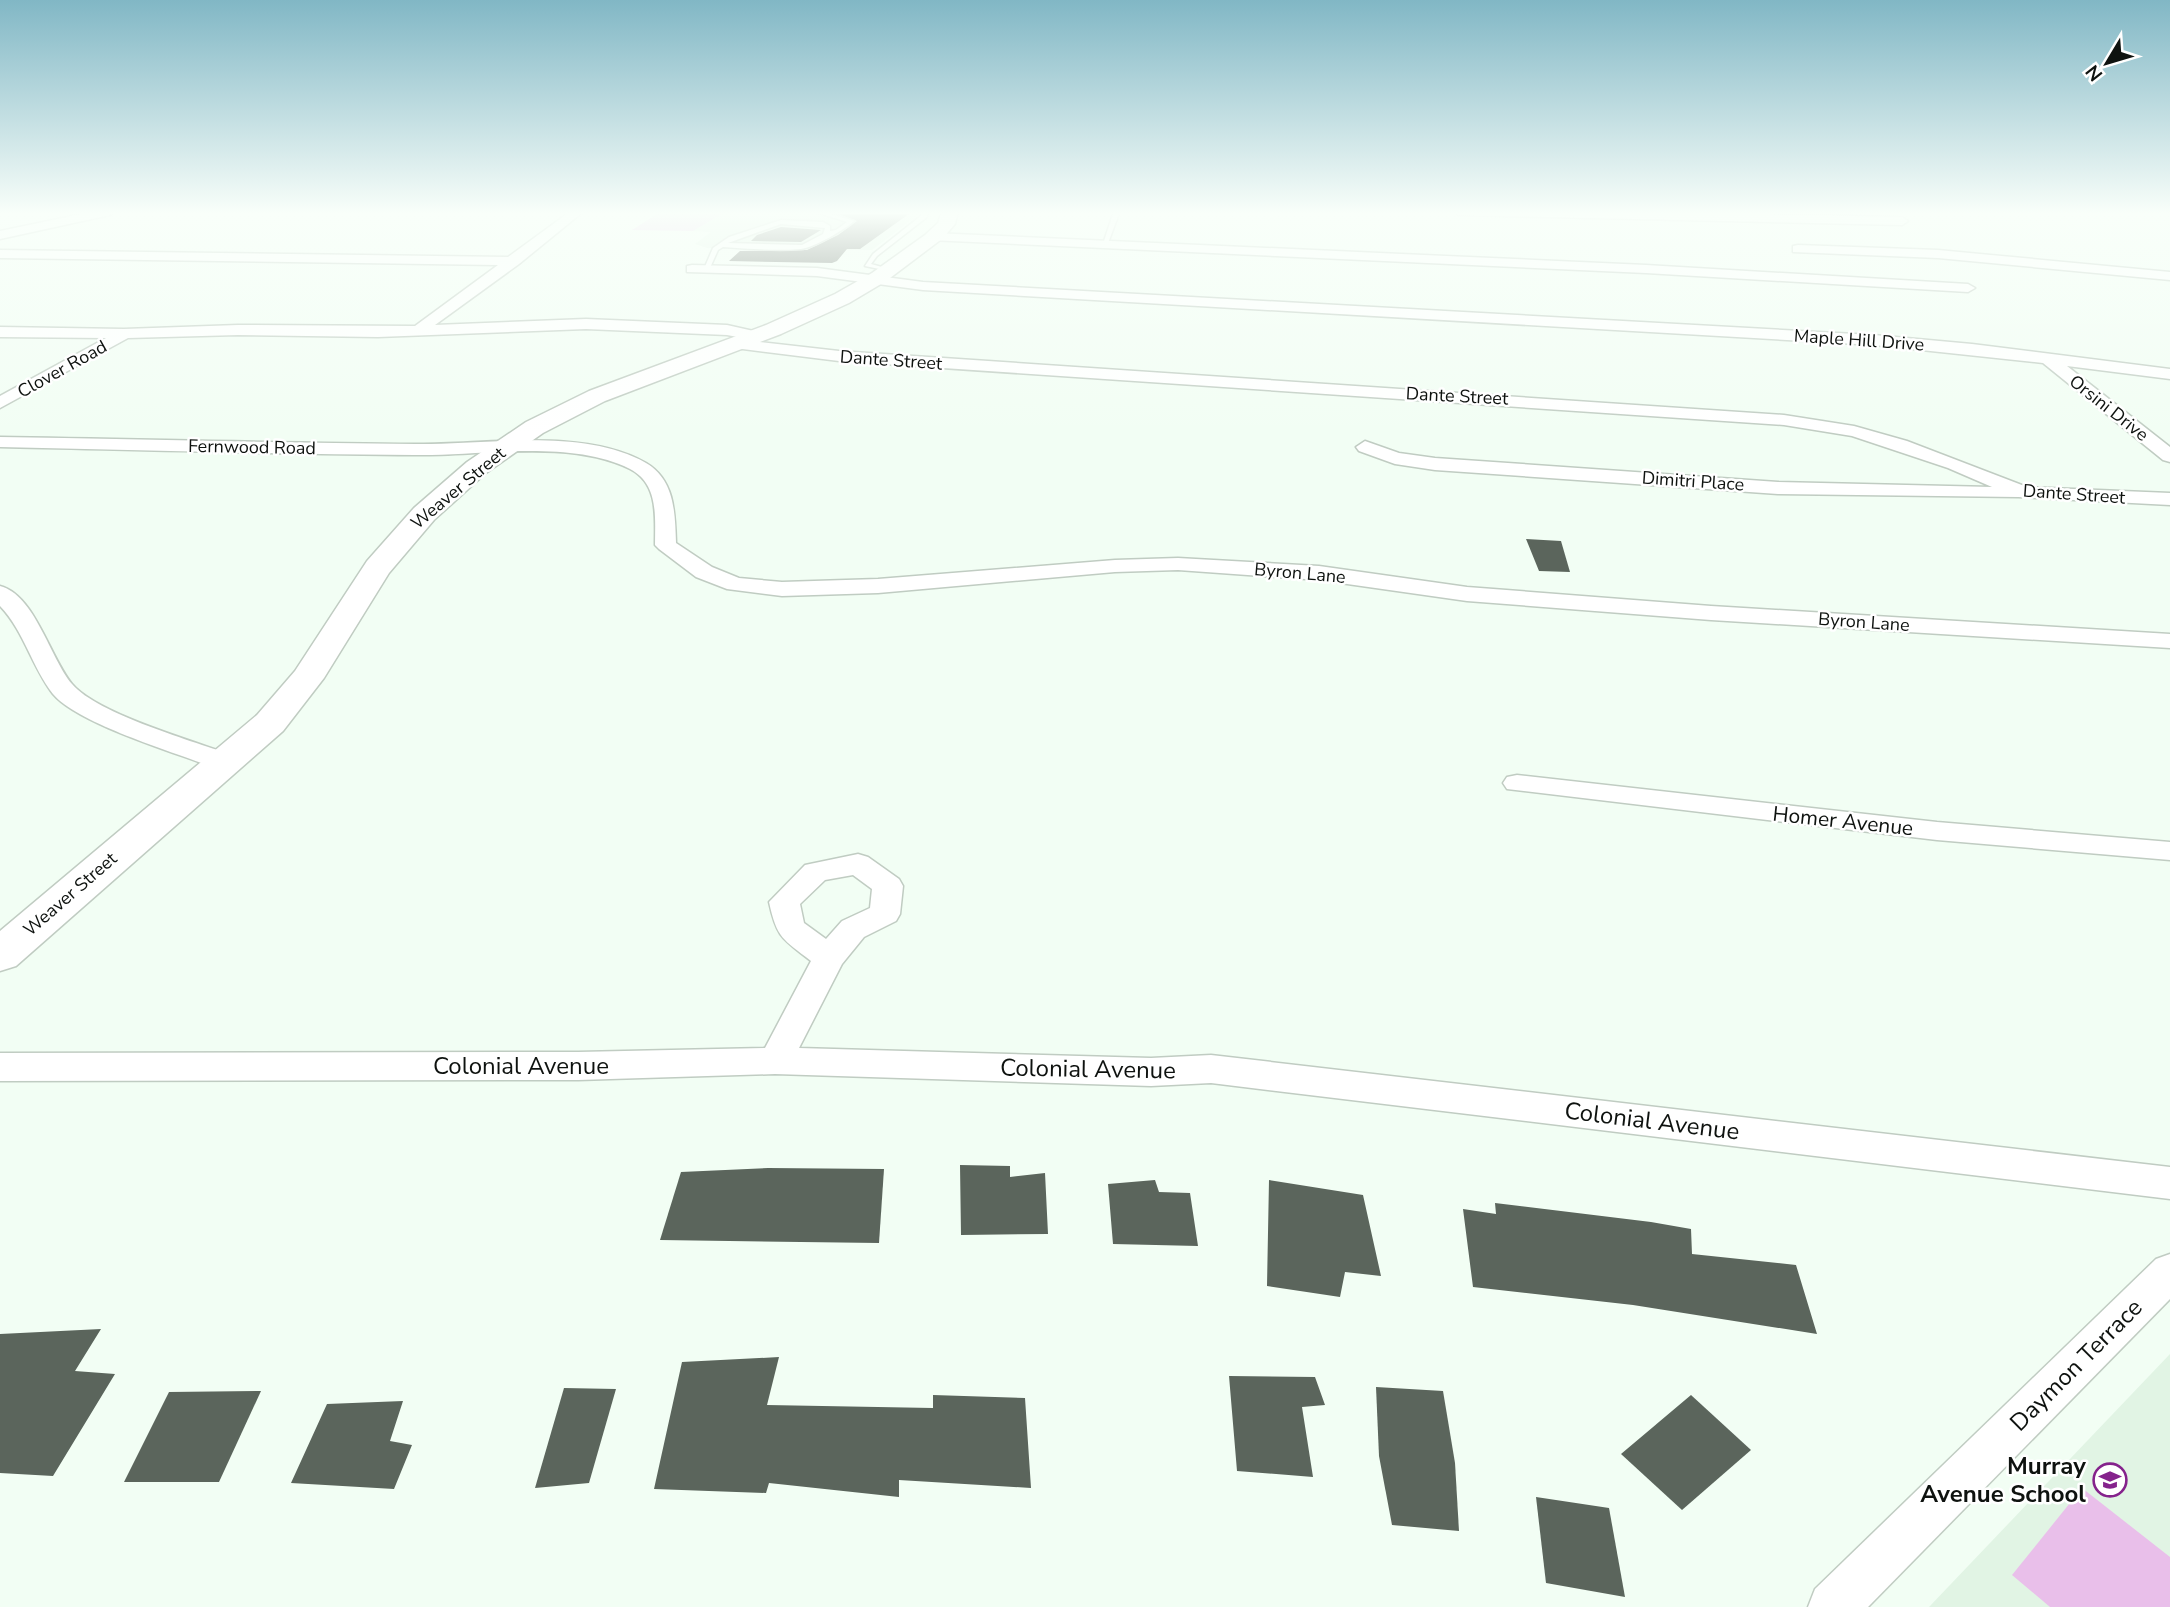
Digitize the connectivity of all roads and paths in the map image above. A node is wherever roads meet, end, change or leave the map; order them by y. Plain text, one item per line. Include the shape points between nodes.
1 (479, 286) edge
2 (860, 286) edge
3 (923, 286) edge
4 (1958, 286) edge
5 (1968, 288) dead end
6 (417, 331) junction
7 (0, 332) edge
8 (124, 334) junction
9 (743, 340) junction
10 (2048, 359) junction
11 (2170, 374) edge
12 (0, 403) edge
13 (0, 442) edge
14 (1365, 447) dead end
15 (503, 449) junction
16 (2170, 456) edge
17 (2024, 494) junction
18 (2170, 499) edge
19 (0, 593) edge
20 (2170, 641) edge
21 (225, 762) junction
22 (1517, 783) dead end
23 (2170, 850) edge
24 (0, 955) edge
25 (829, 958) dead end
26 (775, 1061) junction
27 (0, 1067) edge
28 (2170, 1183) edge
29 (2170, 1272) edge
30 (1833, 1607) edge

1 - 6 street
2 - 9 main road, Weaver Street via 795,320
3 - 10 street, Maple Hill Drive via 1874,340
4 - 5 street
6 - 8 street, Dante Street
6 - 9 street, Dante Street via 619,324 727,330
7 - 8 street, Dante Street
8 - 12 street, Clover Road
9 - 15 main road, Weaver Street via 596,396 543,421
9 - 17 street, Dante Street via 839,356 1784,420 1901,445
10 - 11 street, Maple Hill Drive
10 - 16 street, Orsini Drive
13 - 15 street, Fernwood Road
14 - 17 street, Dimitri Place via 1395,458 1435,464 1778,488
15 - 20 street, Byron Lane via 601,453 638,466 658,482 664,498 666,545 704,572 759,587 878,586 1178,564 1319,573 1467,594
15 - 21 main road, Weaver Street via 407,530 376,569 306,680 270,723
17 - 18 street, Dante Street
19 - 21 street via 24,618 64,691 108,719
21 - 24 main road, Weaver Street
22 - 23 street, Homer Avenue via 1937,831
25 - 26 street
26 - 27 street, Colonial Avenue
26 - 28 street, Colonial Avenue via 1152,1072 1211,1069
29 - 30 street, Daymon Terrace

